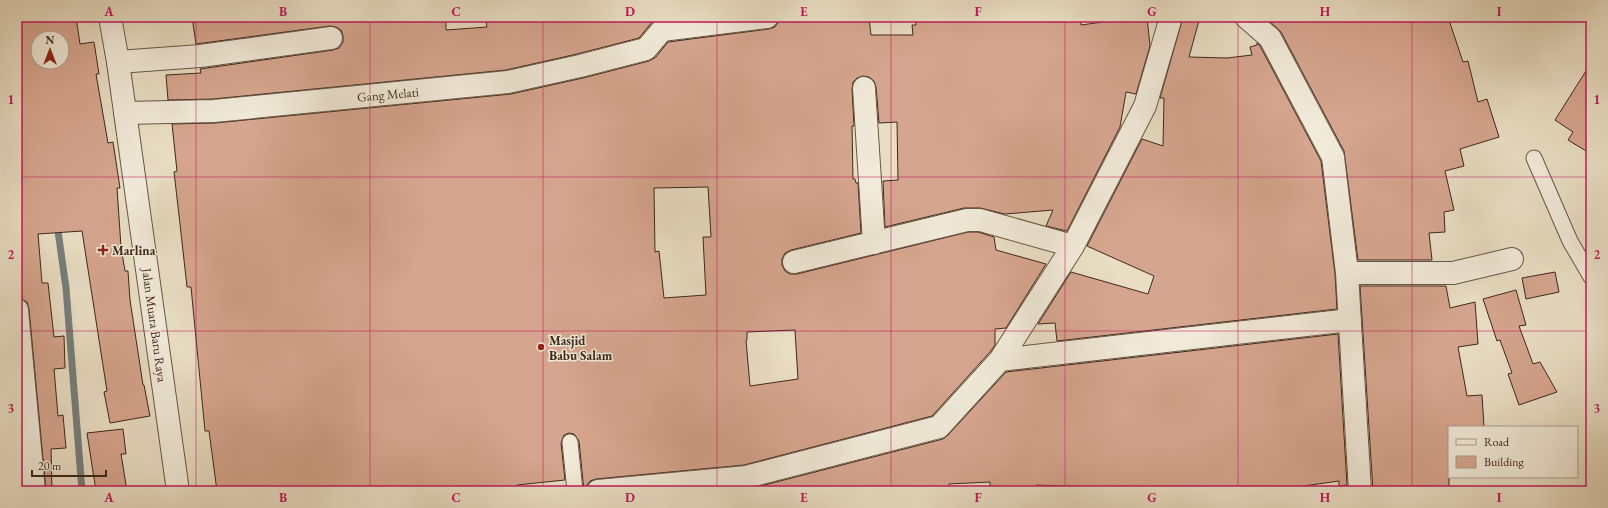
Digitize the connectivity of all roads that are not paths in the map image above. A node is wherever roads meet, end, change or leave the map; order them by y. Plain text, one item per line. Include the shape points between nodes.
1 (110, 17) edge
2 (766, 17) edge
3 (1171, 17) edge
4 (1246, 17) edge
5 (331, 38) dead end
6 (118, 62) junction
7 (864, 88) dead end
8 (125, 113) junction
9 (1534, 158) dead end
10 (874, 243) junction
11 (1073, 246) junction
12 (1512, 259) dead end
13 (794, 262) dead end
14 (1347, 273) junction
15 (1591, 277) edge
16 (17, 310) edge
17 (1350, 320) junction
18 (1000, 360) junction
19 (570, 442) dead end
20 (34, 491) edge
21 (178, 491) edge
22 (575, 491) edge
23 (598, 491) edge
24 (1360, 491) edge

1 - 6 street, Jalan Muara Baru Raya
2 - 8 street, Gang Melati via 662,30 646,48 508,82 214,111
3 - 11 street via 1145,106
4 - 14 street via 1270,38 1333,157
5 - 6 street via 200,56
6 - 8 street, Jalan Muara Baru Raya
7 - 10 street
8 - 21 street, Jalan Muara Baru Raya
9 - 15 lane via 1570,241
10 - 11 street via 967,220 980,220
10 - 13 street
11 - 18 street
12 - 14 street via 1452,273
14 - 17 street
16 - 20 street
17 - 18 street
17 - 24 street
18 - 23 street via 939,427 746,477
19 - 22 lane

